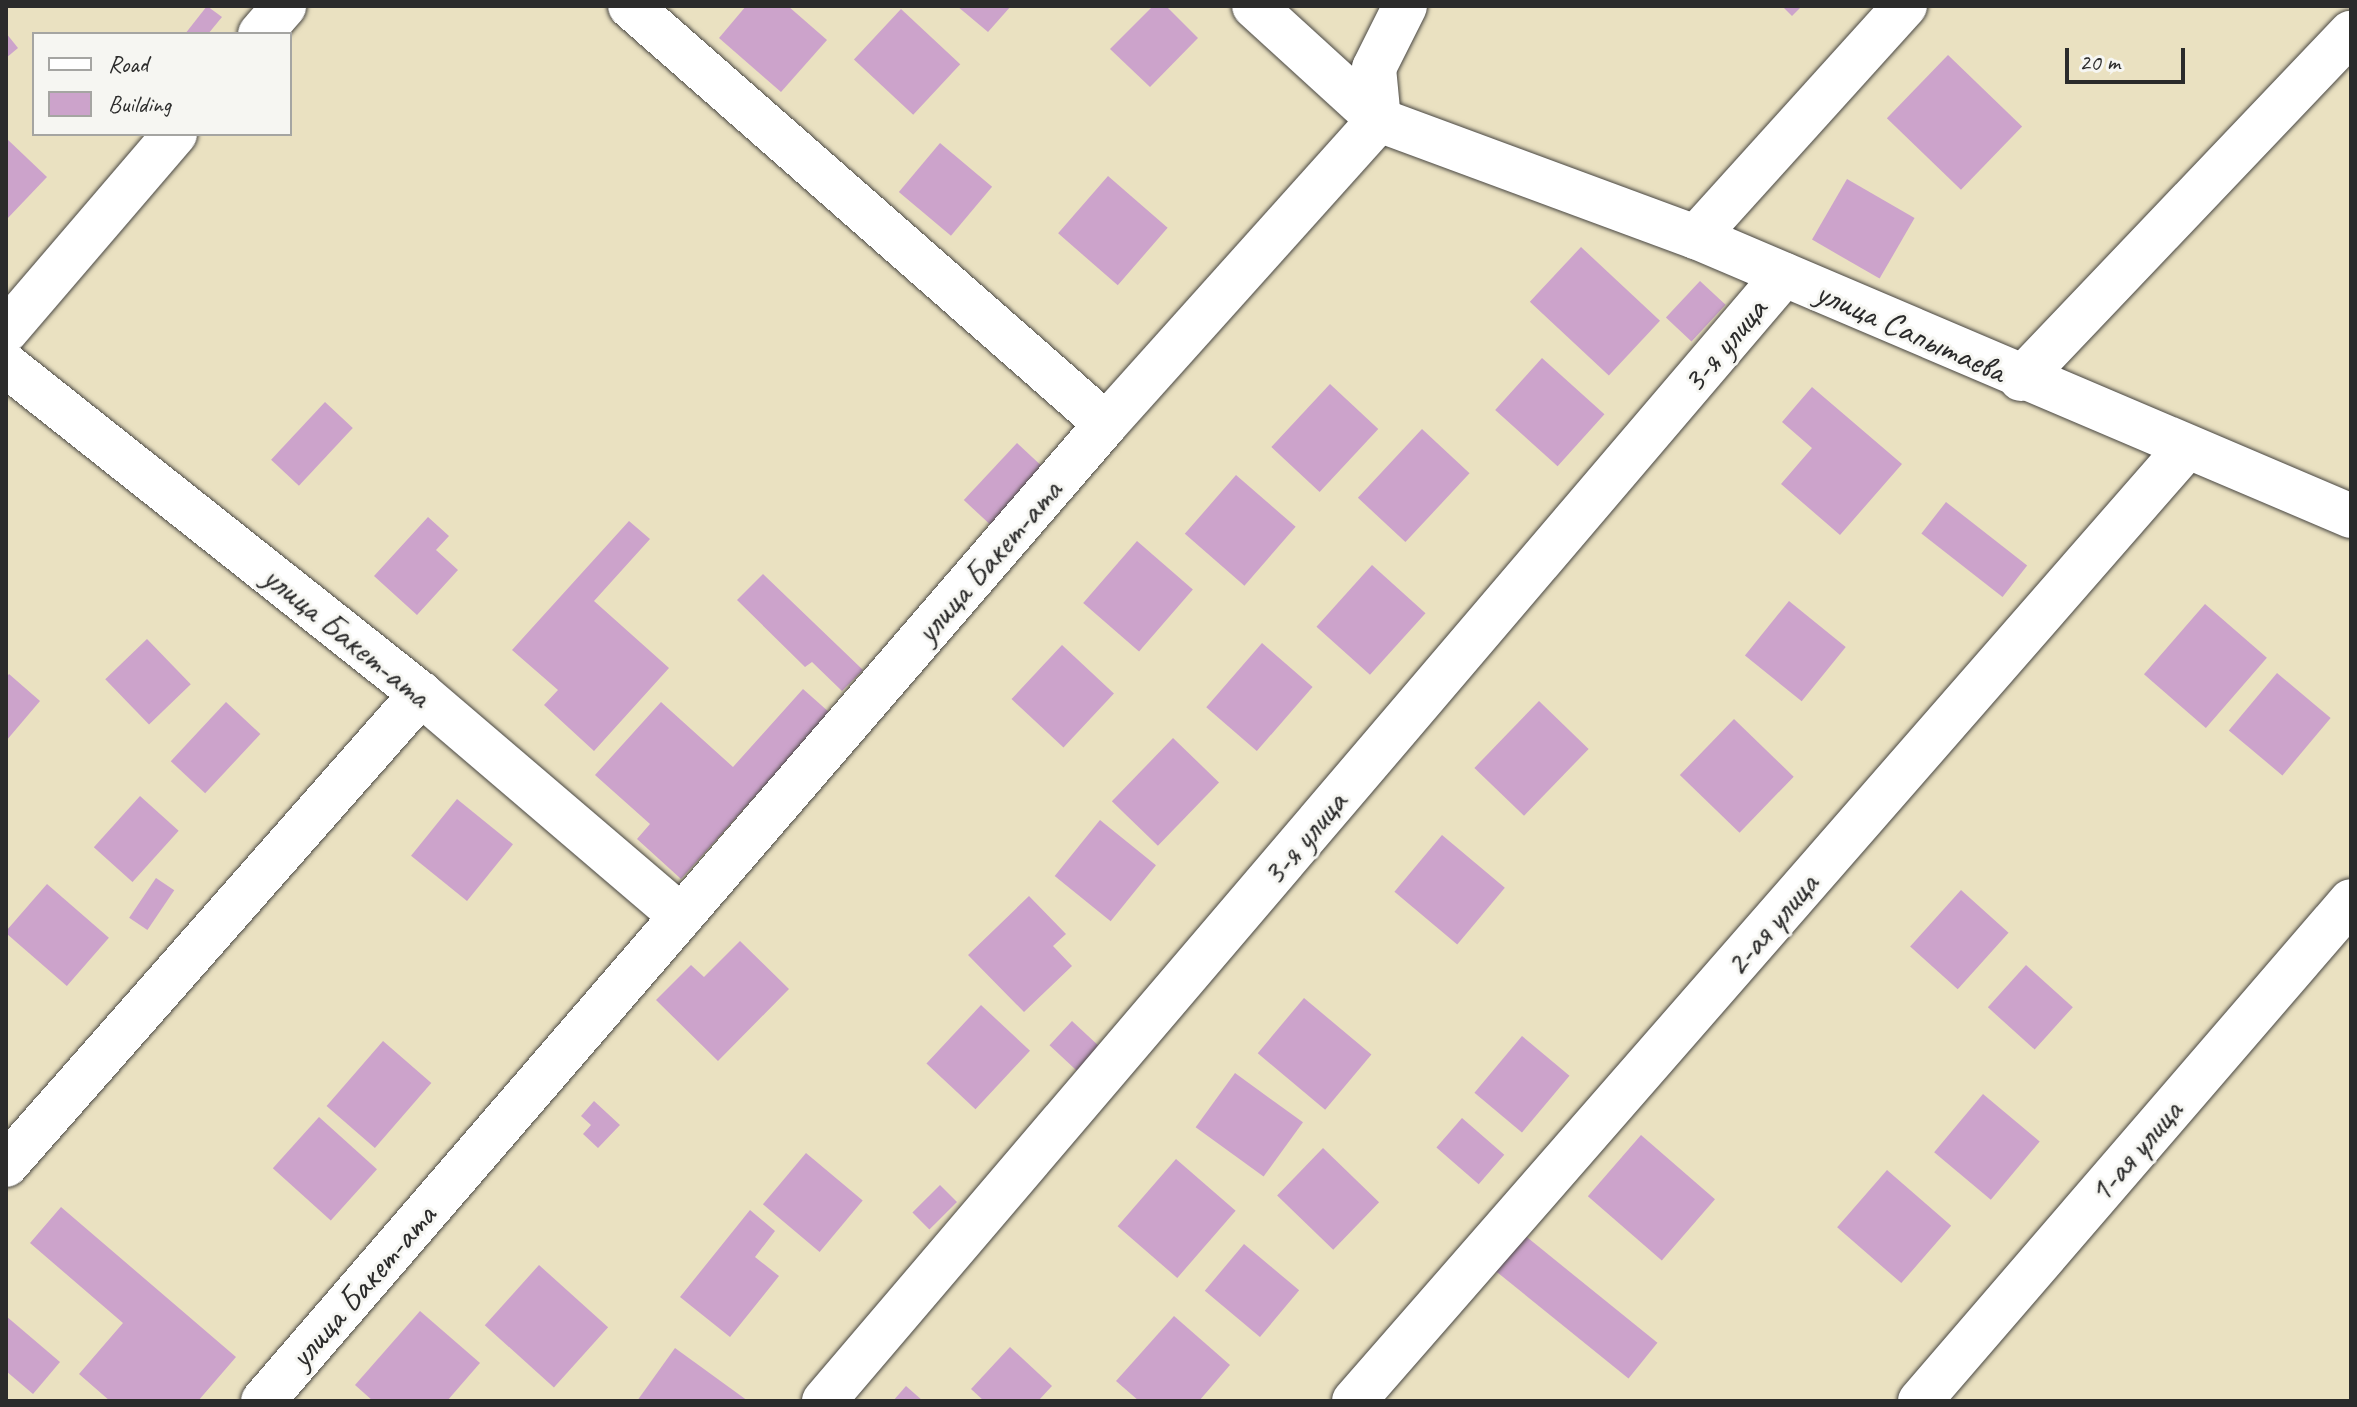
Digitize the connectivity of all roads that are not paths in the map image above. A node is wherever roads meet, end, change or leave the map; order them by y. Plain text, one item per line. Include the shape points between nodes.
1 (284, 6) edge
2 (630, 6) edge
3 (1254, 6) edge
4 (1405, 6) edge
5 (1905, 6) edge
6 (262, 32) edge
7 (2351, 33) edge
8 (1379, 120) junction
9 (173, 136) edge
10 (1696, 237) junction
11 (1784, 275) junction
12 (6, 331) edge
13 (6, 365) edge
14 (2021, 379) junction
15 (1106, 424) junction
16 (2187, 447) junction
17 (2351, 516) edge
18 (421, 694) junction
19 (2351, 901) edge
20 (681, 916) junction
21 (6, 1165) edge
22 (263, 1401) edge
23 (824, 1401) edge
24 (1354, 1401) edge
25 (1920, 1401) edge

1 - 6 street
2 - 15 street
3 - 8 street
4 - 8 street via 1374,68
5 - 10 street
7 - 14 street
8 - 10 street, улица Сапытаева
8 - 15 street, улица Бакет-ата
9 - 12 street
10 - 11 street, улица Сапытаева
11 - 14 street, улица Сапытаева
11 - 23 street, 3-я улица
13 - 18 street, улица Бакет-ата
14 - 16 street, улица Сапытаева
15 - 20 street, улица Бакет-ата
16 - 17 street, улица Сапытаева
16 - 24 street, 2-ая улица
18 - 20 street, улица Бакет-ата
18 - 21 street
19 - 25 street, 1-ая улица
20 - 22 street, улица Бакет-ата

